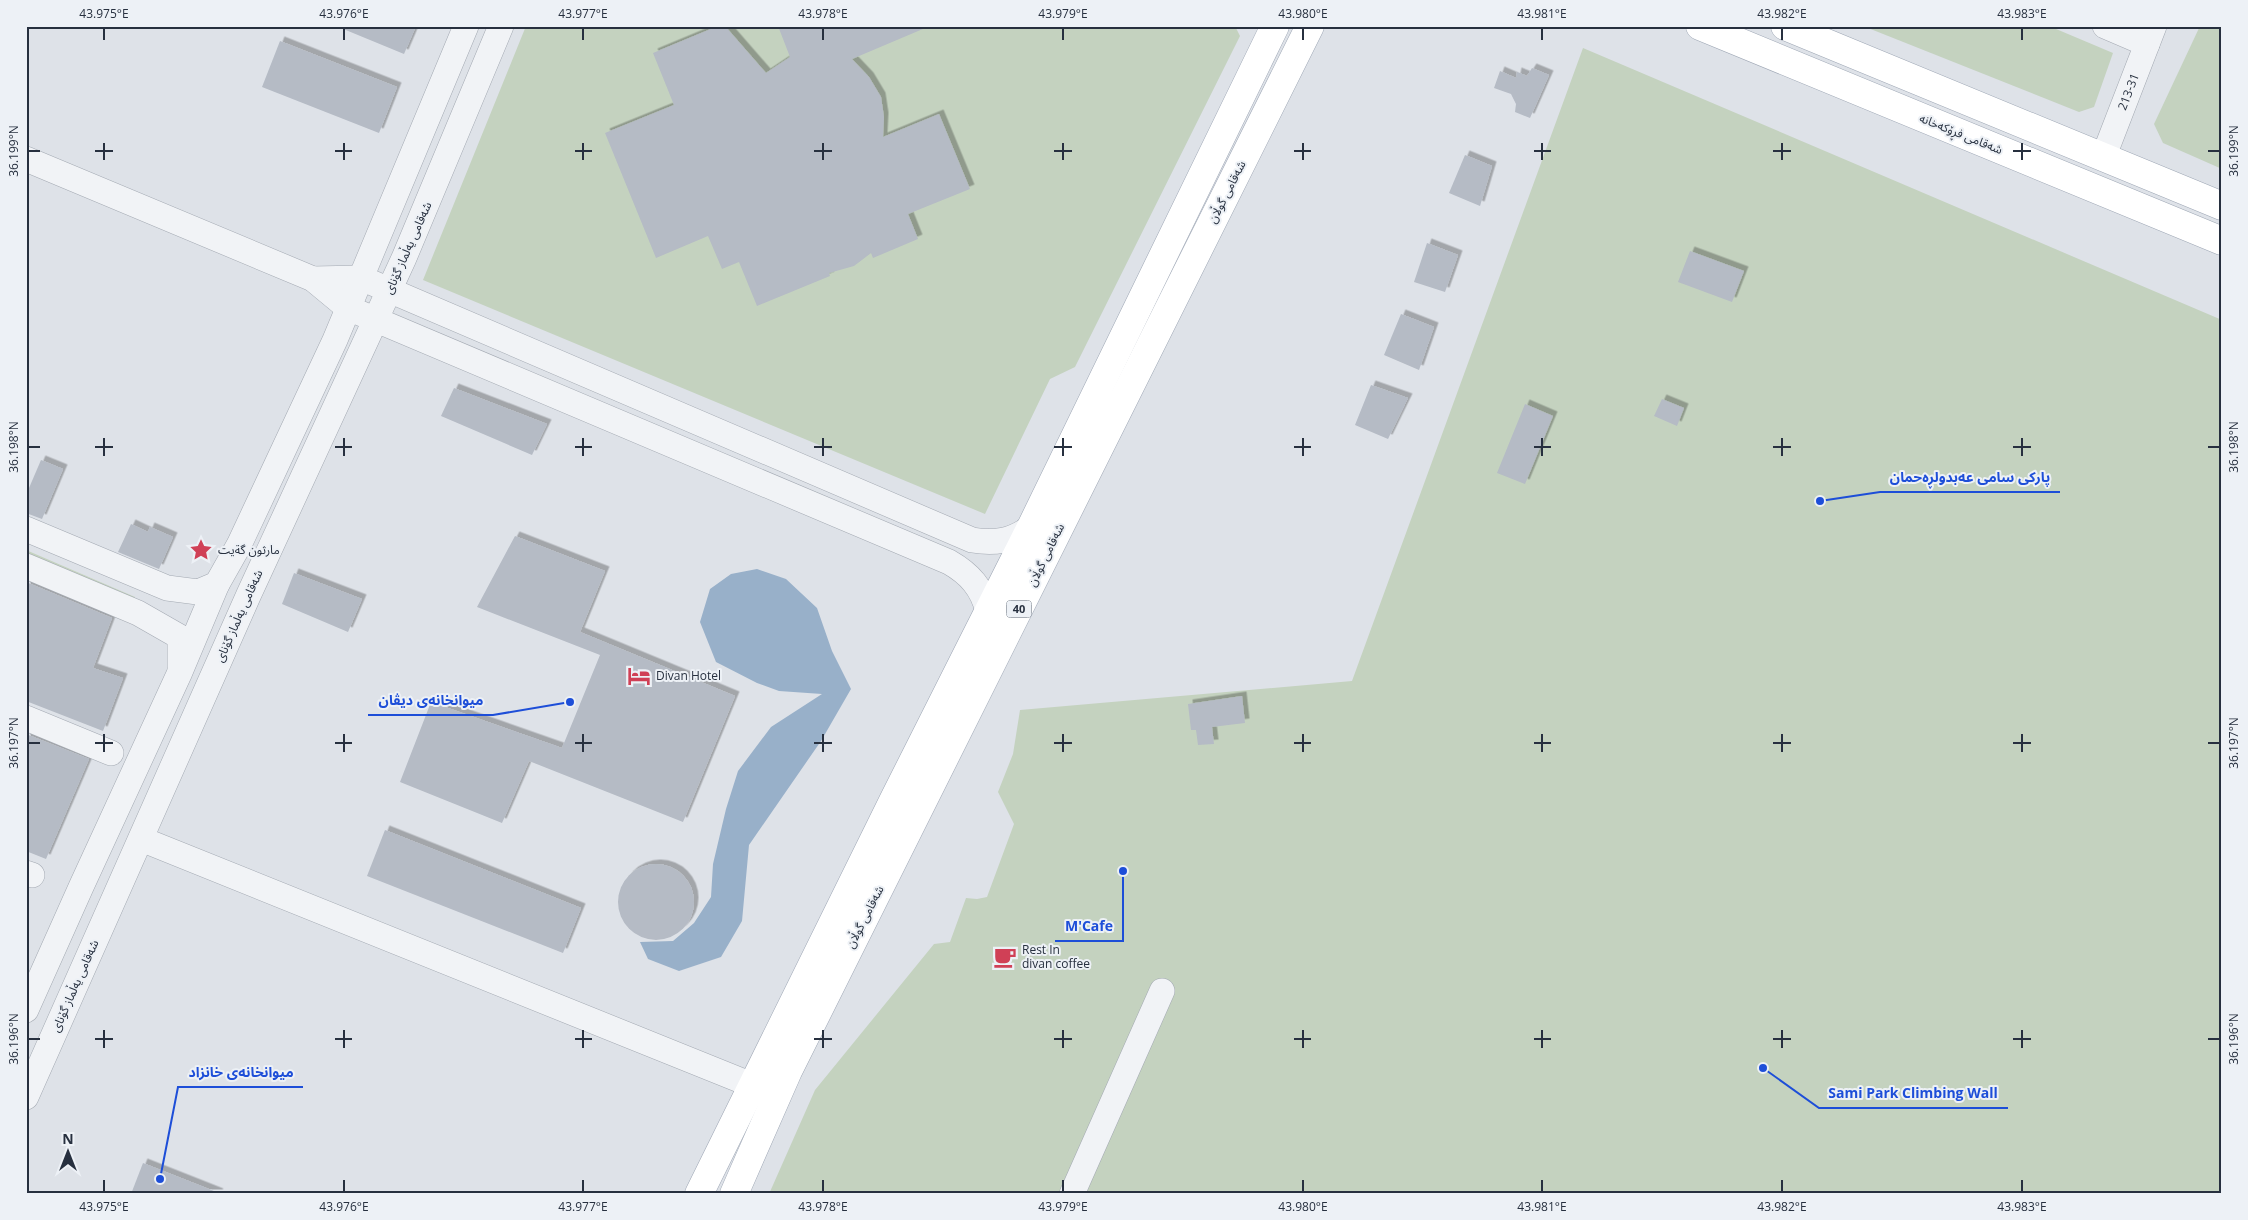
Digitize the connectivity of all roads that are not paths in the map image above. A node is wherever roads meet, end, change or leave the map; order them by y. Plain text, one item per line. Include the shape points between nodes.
1 (466, 26) edge
2 (501, 26) edge
3 (1275, 26) edge
4 (1310, 26) edge
5 (1700, 26) edge
6 (1785, 26) edge
7 (2105, 26) edge
8 (2150, 35) edge
9 (2103, 158) junction
10 (26, 159) edge
11 (2222, 206) edge
12 (2222, 241) edge
13 (361, 278) junction
14 (313, 279) junction
15 (389, 290) junction
16 (348, 308) junction
17 (376, 319) junction
18 (1032, 527) junction
19 (26, 529) edge
20 (960, 534) junction
21 (949, 562) junction
22 (26, 566) edge
23 (216, 584) junction
24 (988, 611) junction
25 (180, 672) junction
26 (26, 718) edge
27 (111, 753) dead end
28 (141, 839) junction
29 (876, 865) junction
30 (62, 929) junction
31 (94, 943) junction
32 (1162, 991) dead end
33 (26, 1010) edge
34 (752, 1085) junction
35 (26, 1097) edge
36 (699, 1194) edge
37 (734, 1194) edge
38 (1072, 1194) edge

1 - 13 street
2 - 15 street, شەقامی یەڵماز گۆنای
3 - 18 main road, شەقامی گوڵان / 40
4 - 29 main road, شەقامی گوڵان / 40
5 - 12 main road, شەقامی فڕۆکەخانە
6 - 9 main road
7 - 8 street
8 - 9 street, 213-31
9 - 11 main road
10 - 14 street
13 - 14 street
13 - 15 street
13 - 16 street
14 - 16 street
15 - 17 street, شەقامی یەڵماز گۆنای
15 - 20 street
16 - 17 street
16 - 23 street via 239,545
17 - 21 street
17 - 28 street, شەقامی یەڵماز گۆنای
18 - 20 street via 1009,540 997,542 978,541
18 - 24 main road, شەقامی گوڵان / 40
19 - 23 street via 167,588 198,592
20 - 21 street via 968,546 967,553 956,563
21 - 24 street via 976,584
22 - 25 street via 138,614 180,636
23 - 25 street
24 - 29 main road, شەقامی گوڵان / 40
25 - 30 street
26 - 27 street
28 - 31 street, شەقامی یەڵماز گۆنای
28 - 34 street
29 - 34 main road, شەقامی گوڵان / 40
29 - 37 main road, شەقامی گوڵان / 40
30 - 31 street
30 - 33 street
31 - 35 street, شەقامی یەڵماز گۆنای
32 - 38 street
34 - 36 main road, شەقامی گوڵان / 40

